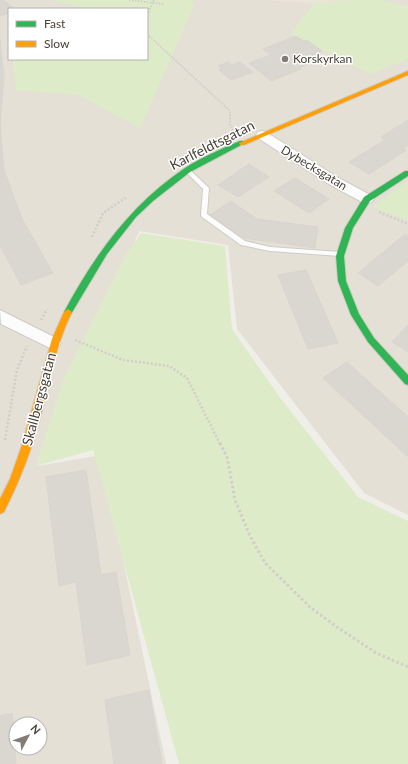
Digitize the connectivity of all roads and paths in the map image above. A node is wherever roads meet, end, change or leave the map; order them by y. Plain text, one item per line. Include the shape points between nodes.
1 (129, 0) edge
2 (154, 0) edge
3 (152, 3) junction
4 (164, 4) dead end
5 (148, 13) edge
6 (148, 35) edge
7 (408, 73) edge
8 (237, 135) dead end
9 (262, 135) junction
10 (187, 170) junction
11 (408, 173) edge
12 (367, 199) junction
13 (112, 207) dead end
14 (376, 211) dead end
15 (103, 212) dead end
16 (408, 224) edge
17 (340, 254) junction
18 (0, 316) edge
19 (53, 343) junction
20 (27, 346) dead end
21 (408, 381) edge
22 (4, 447) dead end
23 (0, 509) edge
24 (408, 667) edge

1 - 3 path
2 - 3 path
3 - 4 path
3 - 5 path
6 - 8 path via 230,111 232,116 228,123 229,127
7 - 9 street, Karlfeldtsgatan
9 - 10 street, Karlfeldtsgatan
9 - 12 street, Dybecksgatan
10 - 17 lane via 206,188 204,215 242,243 270,249
10 - 19 street, Karlfeldtsgatan via 145,204 99,258
11 - 12 street
12 - 17 street via 349,228
13 - 15 path
14 - 16 path
17 - 21 street via 342,280 355,315 371,340
18 - 19 street, Skallbergsgatan
19 - 23 street, Skallbergsgatan via 29,442
19 - 24 path via 71,338 123,360 169,366 187,378 227,457 235,500 265,563 311,608 337,628 376,652
20 - 22 path via 17,370

